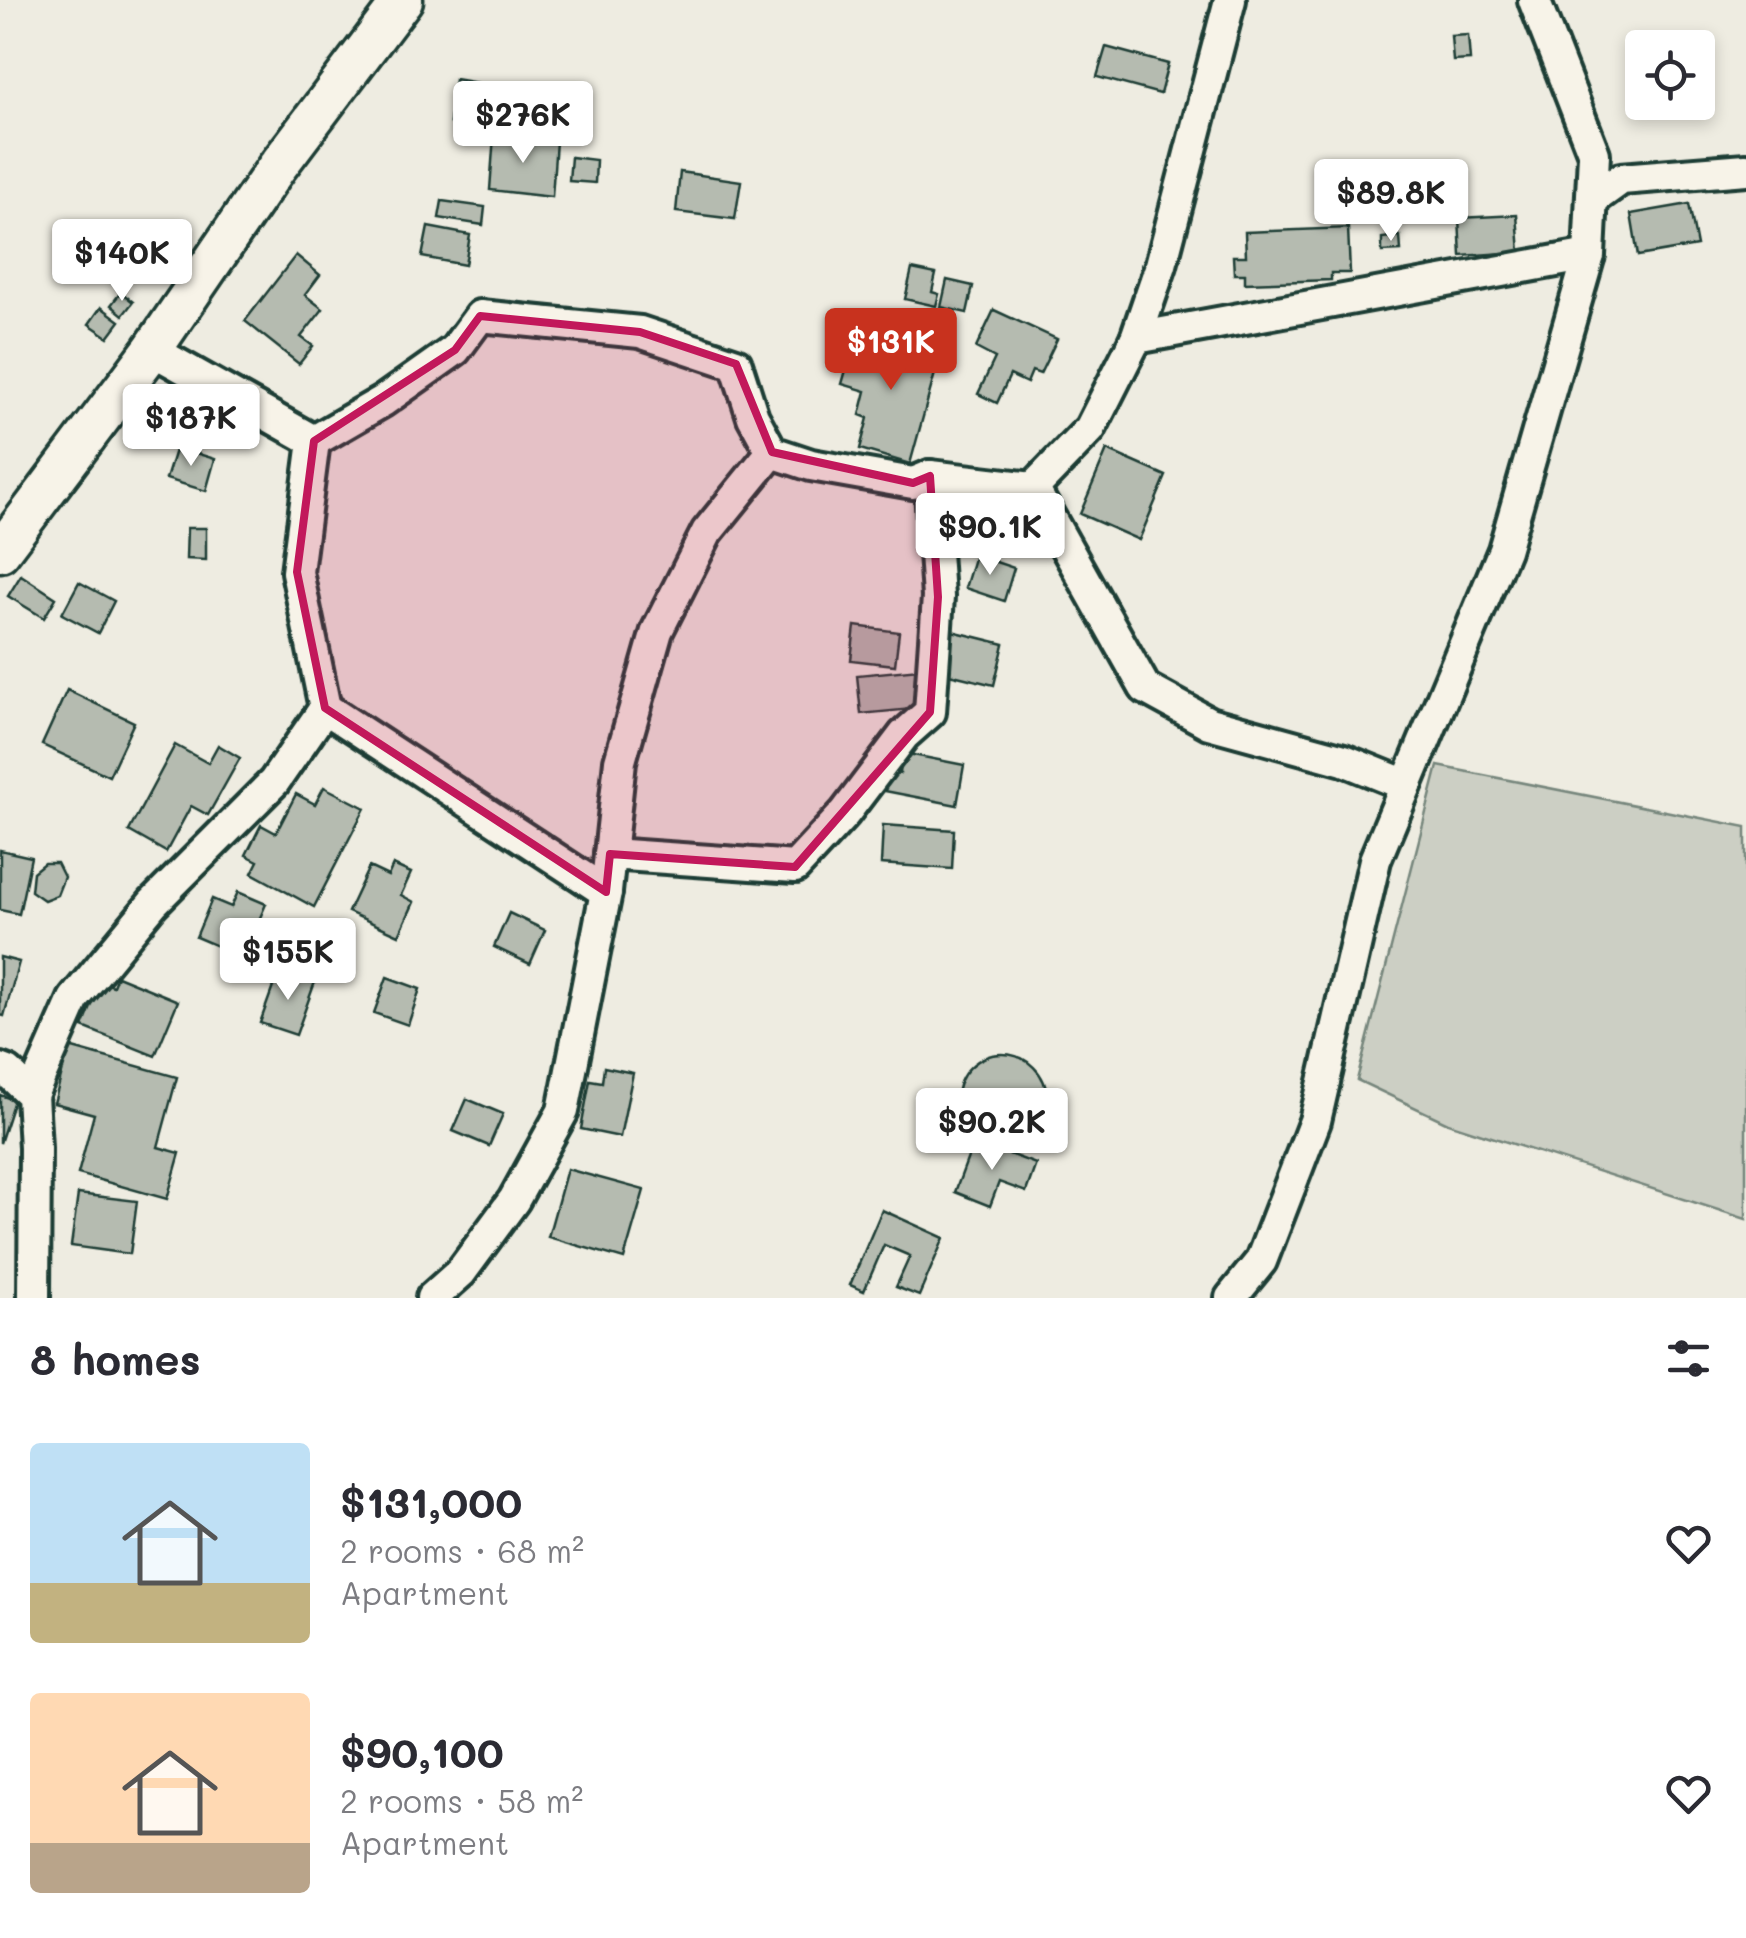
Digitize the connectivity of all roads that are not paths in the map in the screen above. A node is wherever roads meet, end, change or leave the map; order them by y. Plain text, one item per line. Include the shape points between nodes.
1 (402, 0) edge
2 (1230, 0) edge
3 (1534, 0) edge
4 (1746, 169) edge
5 (1592, 200) junction
6 (1590, 254) junction
7 (1136, 338) junction
8 (152, 350) junction
9 (314, 441) junction
10 (772, 452) junction
11 (930, 476) junction
12 (1033, 488) junction
13 (0, 552) edge
14 (326, 708) junction
15 (1406, 785) junction
16 (610, 854) junction
17 (606, 892) junction
18 (0, 1068) edge
19 (32, 1095) junction
20 (34, 1298) edge
21 (432, 1298) edge
22 (1231, 1298) edge

1 - 8 main road
2 - 7 street
3 - 5 street via 1594,154
4 - 5 street via 1621,180
5 - 6 street
6 - 7 street
6 - 15 street via 1504,550
7 - 12 street via 1090,429
8 - 9 street
8 - 13 main road
9 - 10 street via 455,350 480,316 640,332 736,364
9 - 14 street via 297,572
10 - 11 street via 913,483
10 - 16 street via 708,532 657,631 620,761
11 - 12 street
11 - 16 street via 938,597 930,712 904,734 845,813 795,866
12 - 15 street via 1144,688 1209,723 1344,760
14 - 17 street
14 - 19 street via 274,782 153,903 74,999
15 - 22 street via 1375,860 1315,1121 1260,1262
16 - 17 street
17 - 21 street via 564,1111 514,1200 462,1272
18 - 19 street
19 - 20 street

